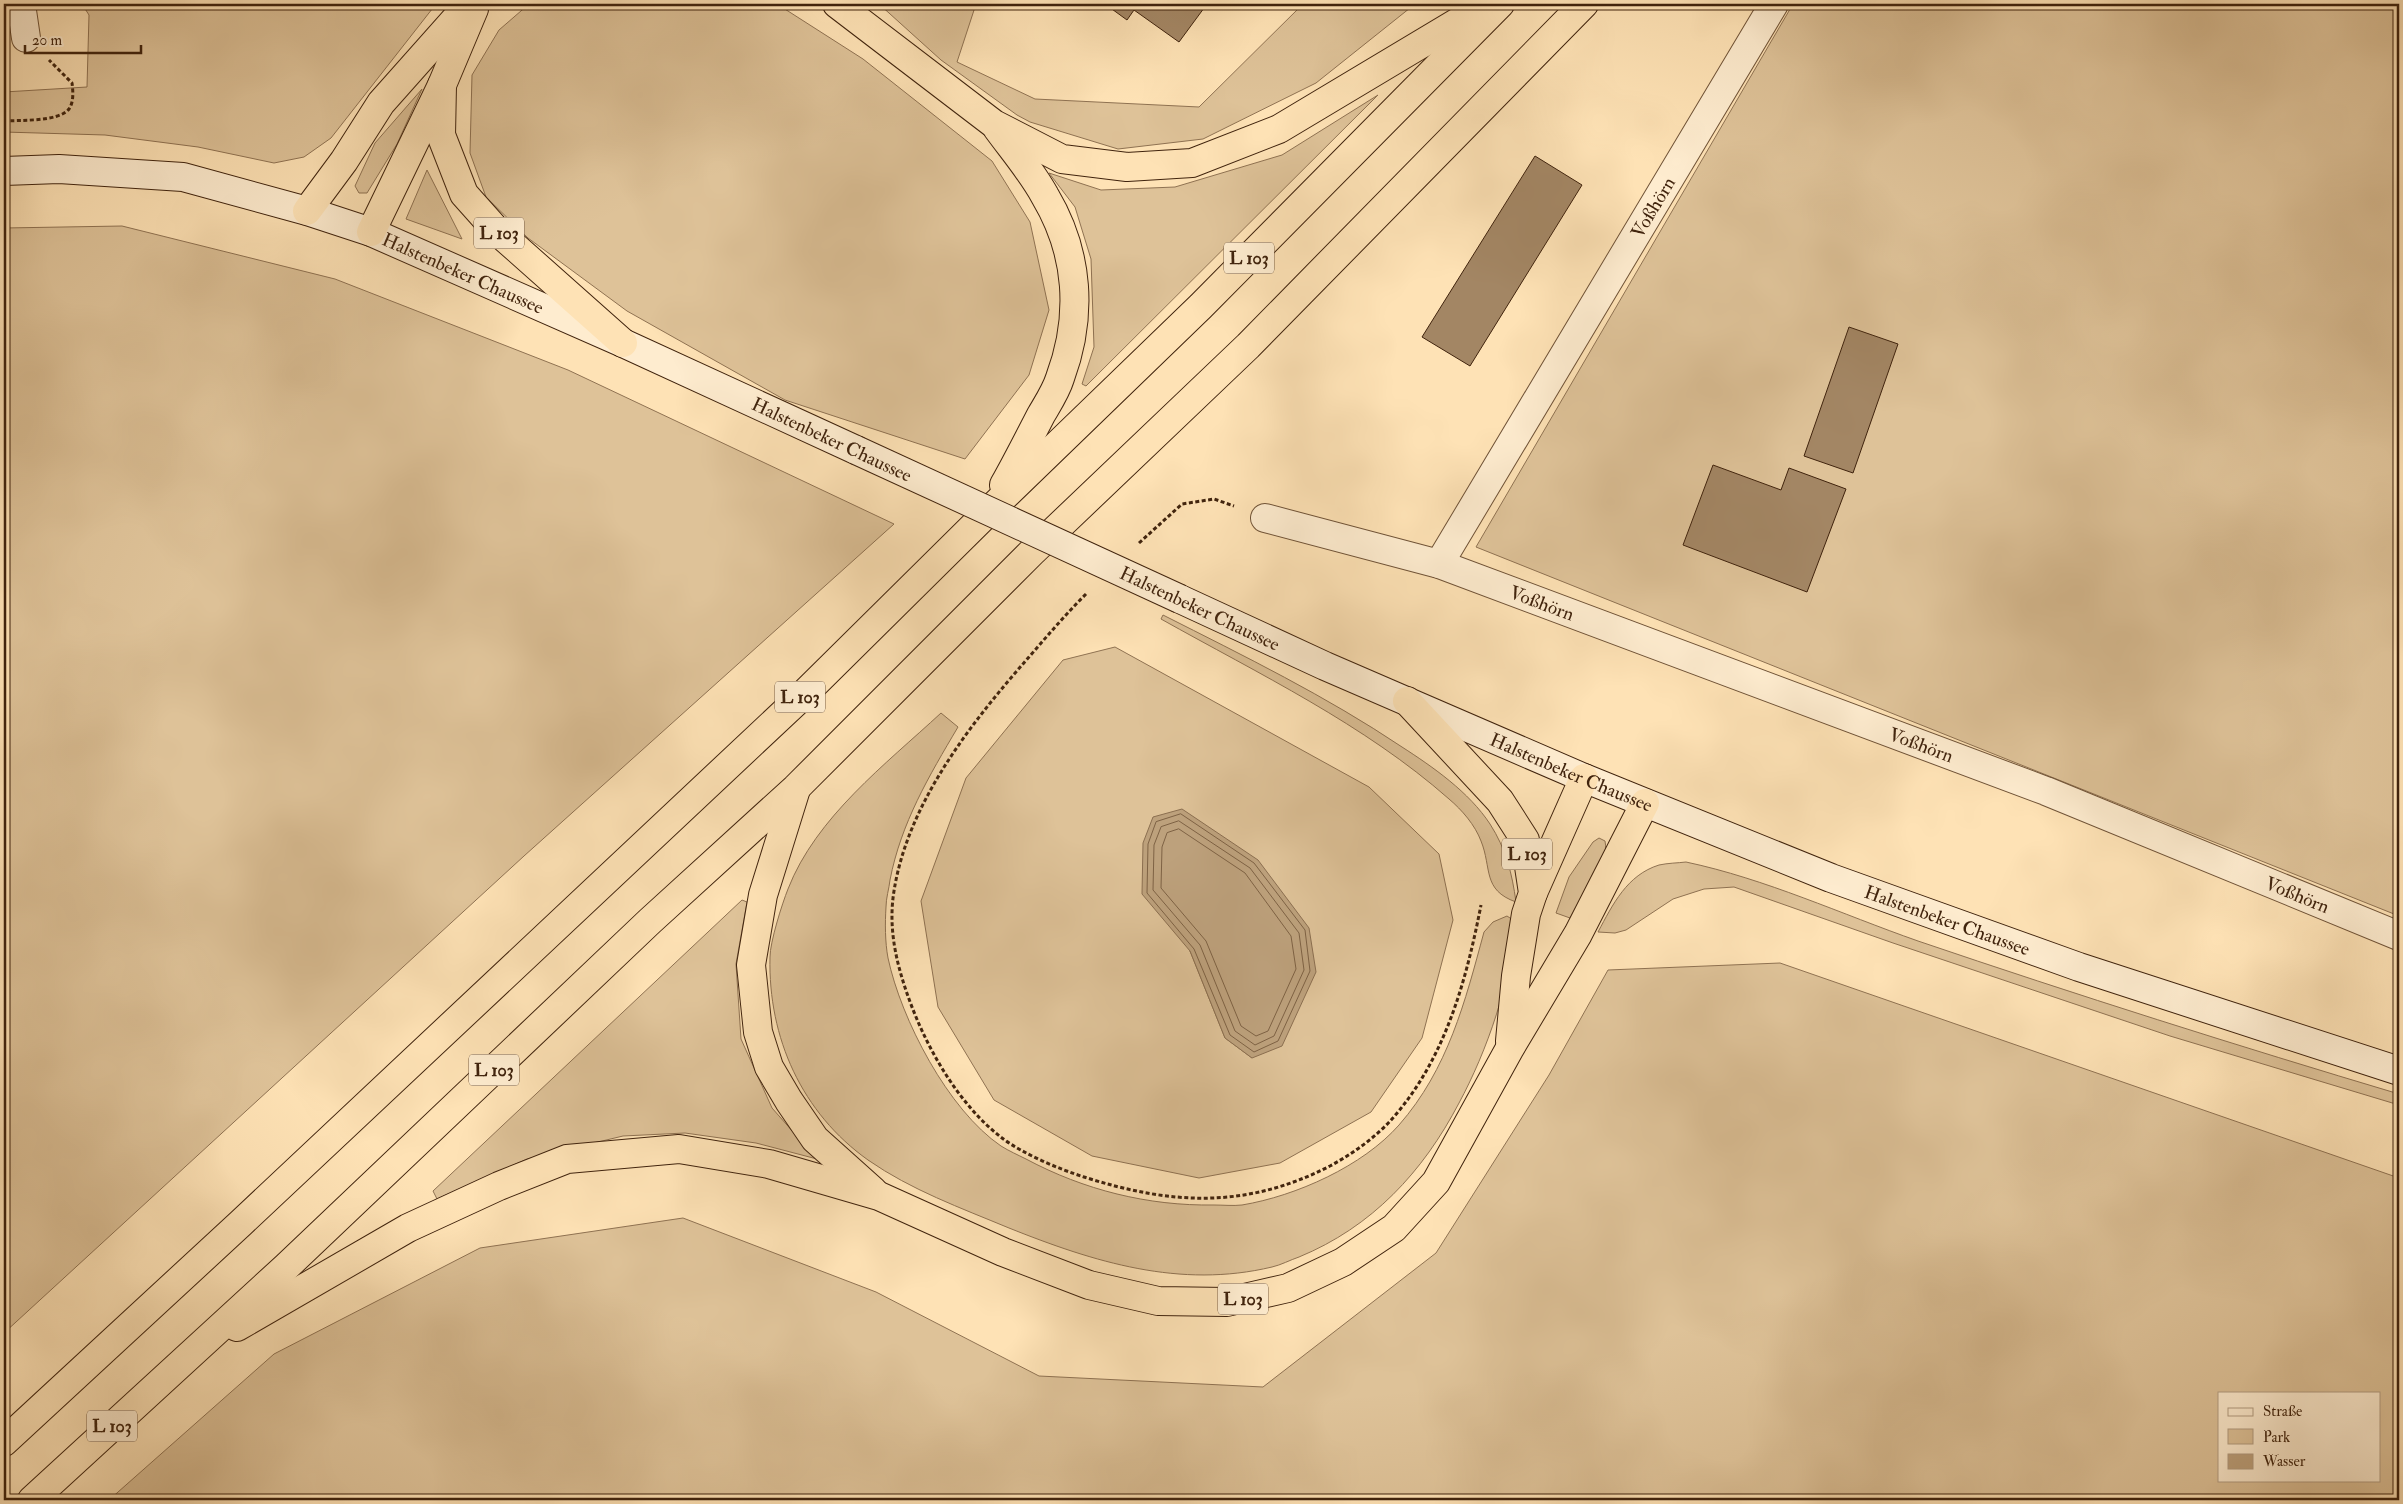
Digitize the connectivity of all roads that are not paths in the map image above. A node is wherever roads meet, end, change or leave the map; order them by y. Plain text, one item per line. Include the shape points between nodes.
1 (21, 4) edge
2 (469, 4) edge
3 (476, 4) edge
4 (837, 4) edge
5 (1489, 4) edge
6 (1500, 4) edge
7 (1584, 4) edge
8 (1774, 4) edge
9 (26, 38) dead end
10 (442, 85) junction
11 (994, 124) junction
12 (4, 171) edge
13 (307, 211) junction
14 (371, 232) junction
15 (623, 343) junction
16 (993, 507) junction
17 (1265, 518) road end
18 (1439, 564) junction
19 (1407, 701) junction
20 (1584, 778) junction
21 (796, 788) junction
22 (1645, 803) junction
23 (1533, 893) junction
24 (2399, 936) edge
25 (1510, 1048) junction
26 (2399, 1071) edge
27 (879, 1196) junction
28 (192, 1352) junction
29 (4, 1442) edge
30 (32, 1500) edge

1 - 9 main road
2 - 13 highway via 381,103 344,162
3 - 10 highway, L 103
4 - 11 highway, L 103
5 - 11 highway, L 103 via 1279,129 1192,163 1127,167 1062,159
6 - 16 highway, L 103 via 1201,306
7 - 21 highway, L 103 via 1248,346 1032,552
8 - 18 main road, Voßhörn
10 - 14 highway, L 103
10 - 15 highway, L 103 via 441,135 464,194 497,231
11 - 16 highway, L 103 via 1045,195 1061,228 1075,283 1076,310 1060,380
12 - 13 main road, Halstenbeker Chaussee via 59,169 184,177
13 - 14 main road, Halstenbeker Chaussee
14 - 15 main road, Halstenbeker Chaussee
15 - 19 main road, Halstenbeker Chaussee, bridge
16 - 29 highway, L 103 via 801,697 249,1217
17 - 18 main road, Voßhörn
18 - 24 main road, Voßhörn via 2046,791
19 - 20 main road, Halstenbeker Chaussee
19 - 23 highway, L 103 via 1500,800 1525,840
20 - 22 main road, Halstenbeker Chaussee
20 - 23 highway, L 103
21 - 27 highway, L 103 via 763,895 751,965 758,1032 769,1067 815,1139
21 - 28 highway, L 103
22 - 25 highway, L 103 via 1578,934
22 - 26 main road, Halstenbeker Chaussee via 1831,878 2070,963
23 - 25 highway, L 103 via 1526,914 1516,976
25 - 27 highway, L 103 via 1436,1182 1394,1228 1343,1262 1288,1288 1227,1302 1158,1301 1089,1285 1003,1252
27 - 28 highway, L 103 via 769,1164 678,1149 567,1159 408,1228
28 - 30 highway, L 103

